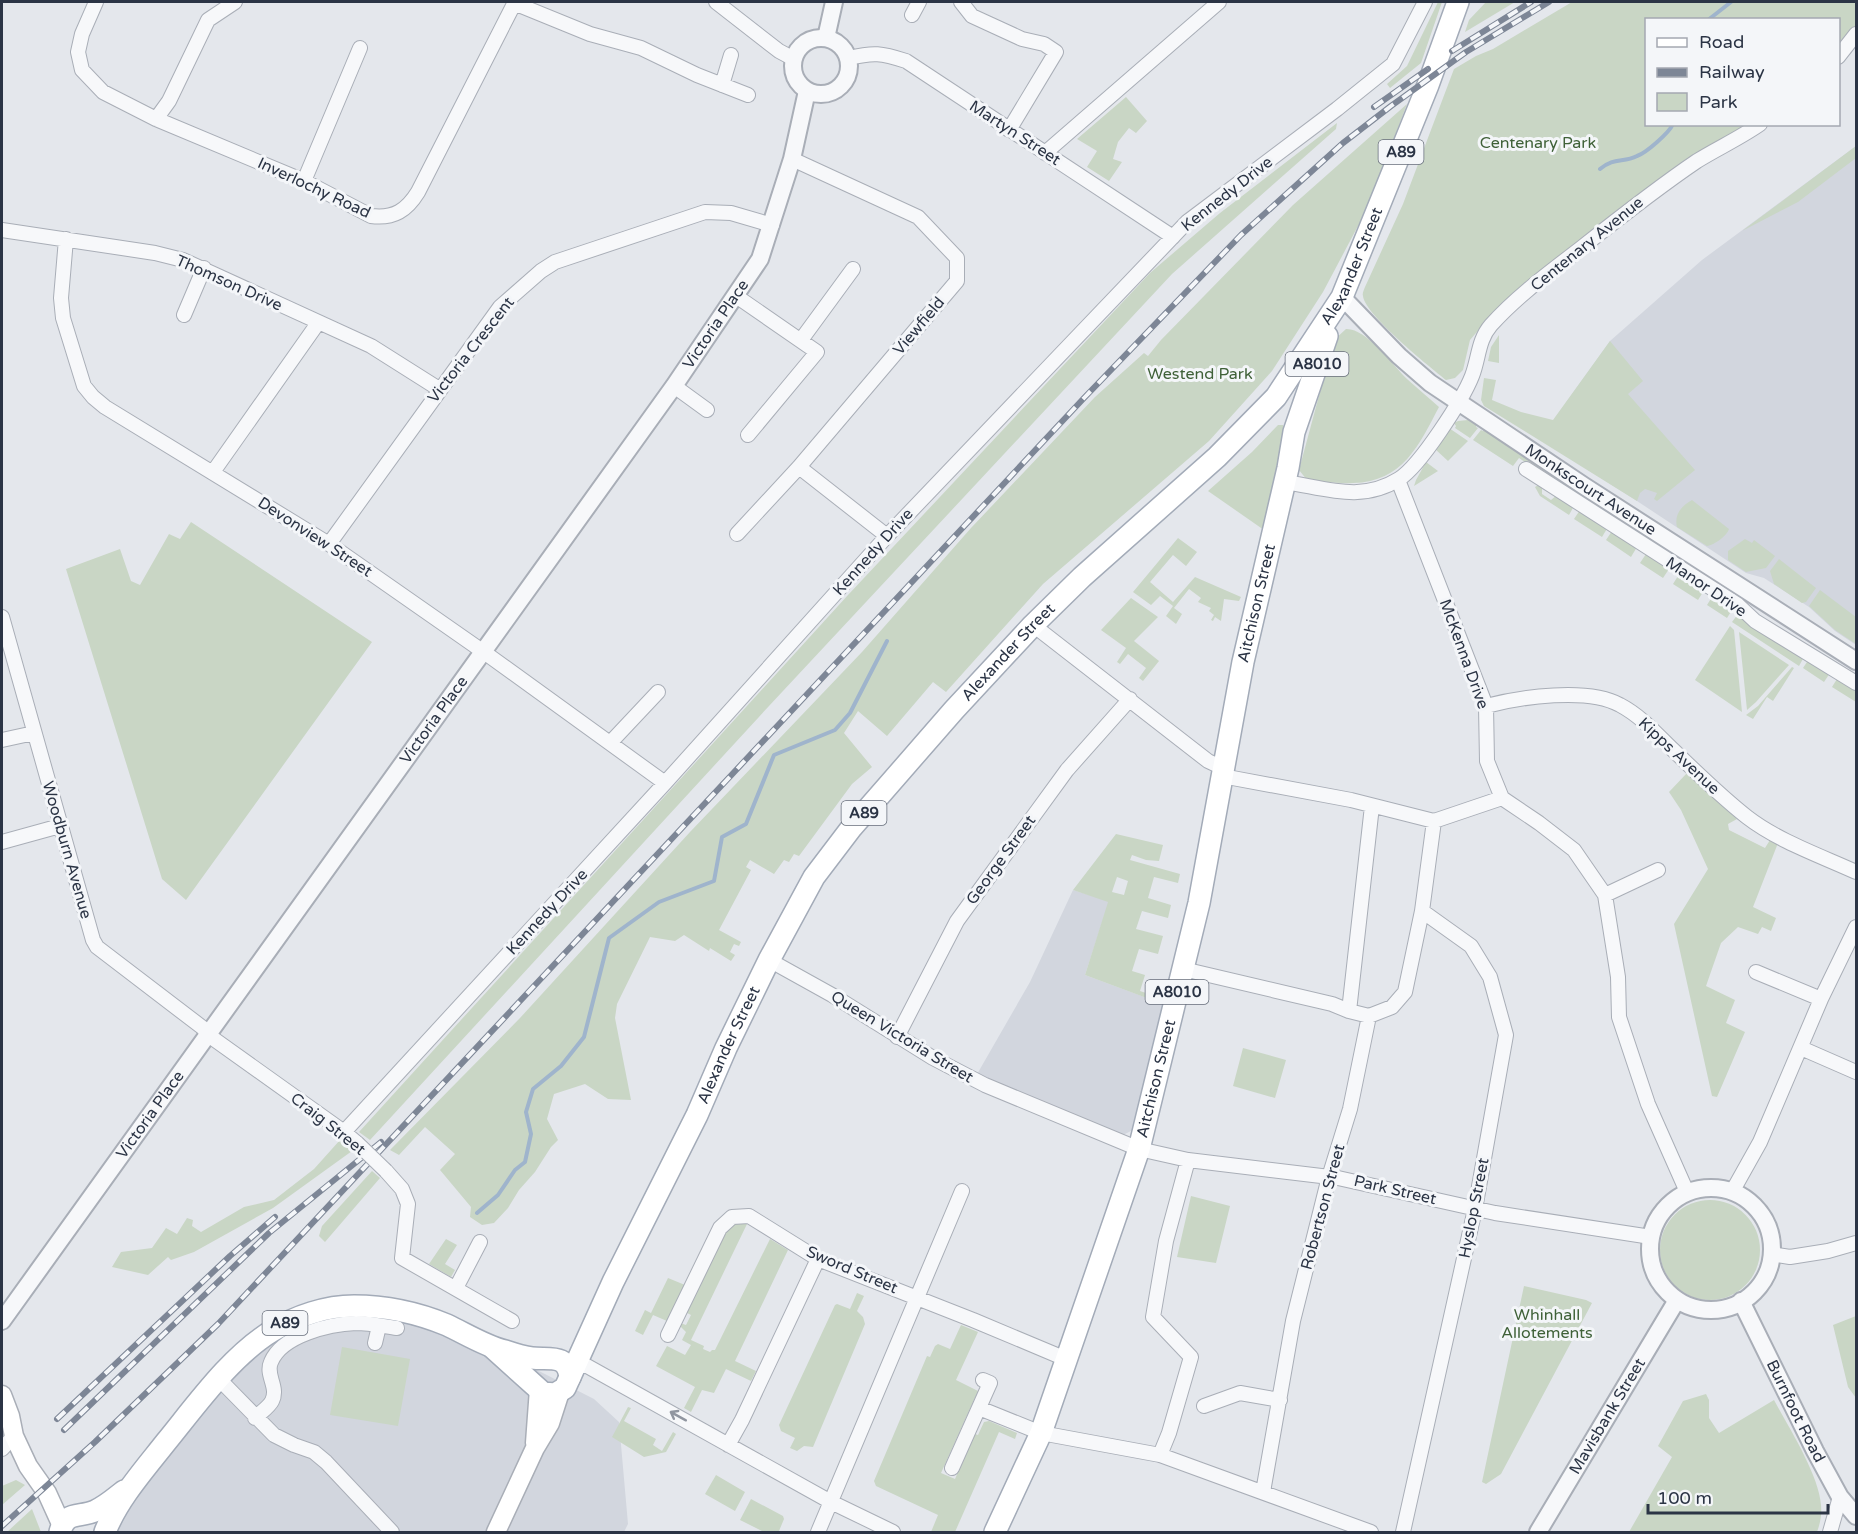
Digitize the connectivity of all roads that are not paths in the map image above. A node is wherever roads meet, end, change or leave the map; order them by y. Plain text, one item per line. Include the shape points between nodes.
1 (96, 2) edge
2 (234, 2) edge
3 (515, 2) edge
4 (716, 2) edge
5 (834, 2) edge
6 (919, 2) edge
7 (961, 2) edge
8 (1219, 2) edge
9 (1425, 2) edge
10 (1457, 4) edge
11 (912, 15) dead end
12 (1857, 34) edge
13 (826, 38) junction
14 (360, 48) dead end
15 (731, 55) dead end
16 (1840, 56) edge
17 (849, 58) junction
18 (794, 59) junction
19 (722, 85) junction
20 (807, 91) junction
21 (748, 95) dead end
22 (156, 119) junction
23 (1757, 126) edge
24 (1009, 130) junction
25 (1046, 153) junction
26 (792, 159) junction
27 (304, 181) junction
28 (772, 225) junction
29 (2, 230) edge
30 (1173, 237) junction
31 (66, 239) junction
32 (204, 268) junction
33 (853, 269) dead end
34 (736, 296) junction
35 (1342, 297) junction
36 (184, 315) dead end
37 (318, 323) junction
38 (801, 340) junction
39 (674, 386) junction
40 (439, 389) junction
41 (1276, 397) junction
42 (1458, 403) junction
43 (707, 410) dead end
44 (1294, 432) junction
45 (748, 435) dead end
46 (799, 467) junction
47 (1526, 469) dead end
48 (213, 472) junction
49 (1398, 480) junction
50 (1285, 482) junction
51 (1584, 486) junction
52 (1573, 500) junction
53 (737, 534) dead end
54 (887, 536) junction
55 (329, 544) junction
56 (2, 617) edge
57 (1033, 625) junction
58 (483, 651) junction
59 (1857, 661) edge
60 (1857, 683) edge
61 (658, 692) dead end
62 (1130, 699) junction
63 (1486, 706) junction
64 (34, 733) junction
65 (2, 740) edge
66 (610, 743) junction
67 (1222, 772) junction
68 (665, 783) junction
69 (1502, 798) junction
70 (1372, 806) junction
71 (1434, 821) junction
72 (60, 826) junction
73 (2, 842) edge
74 (1658, 870) dead end
75 (1857, 872) edge
76 (1605, 895) junction
77 (1422, 911) junction
78 (1857, 927) edge
79 (769, 960) junction
80 (1183, 969) junction
81 (1756, 972) dead end
82 (1821, 999) junction
83 (1349, 1011) junction
84 (1369, 1016) junction
85 (207, 1033) junction
86 (897, 1037) junction
87 (1801, 1048) junction
88 (1857, 1072) edge
89 (344, 1132) junction
90 (1138, 1149) junction
91 (1188, 1161) junction
92 (1329, 1177) junction
93 (962, 1191) dead end
94 (1732, 1191) junction
95 (1687, 1192) junction
96 (1475, 1209) junction
97 (1651, 1236) junction
98 (480, 1242) dead end
99 (1857, 1243) edge
100 (1772, 1254) junction
101 (819, 1259) junction
102 (456, 1288) junction
103 (917, 1297) junction
104 (1677, 1300) junction
105 (1741, 1301) junction
106 (2, 1321) edge
107 (512, 1321) dead end
108 (379, 1326) junction
109 (397, 1328) dead end
110 (591, 1329) junction
111 (668, 1335) dead end
112 (375, 1343) dead end
113 (493, 1348) junction
114 (547, 1358) junction
115 (1066, 1359) junction
116 (219, 1379) junction
117 (568, 1380) junction
118 (983, 1380) dead end
119 (537, 1387) junction
120 (2, 1395) edge
121 (1280, 1400) junction
122 (1203, 1406) dead end
123 (980, 1408) junction
124 (255, 1418) junction
125 (1041, 1433) junction
126 (8, 1442) edge
127 (728, 1445) junction
128 (535, 1448) junction
129 (1160, 1455) junction
130 (952, 1468) dead end
131 (136, 1480) junction
132 (1263, 1492) junction
133 (47, 1493) junction
134 (1840, 1497) junction
135 (831, 1502) junction
136 (83, 1514) junction
137 (1857, 1516) edge
138 (61, 1529) edge
139 (1002, 1531) edge
140 (104, 1533) edge
141 (392, 1533) edge
142 (496, 1533) edge
143 (818, 1533) edge
144 (893, 1533) edge
145 (1371, 1533) edge
146 (1403, 1533) edge
147 (1538, 1533) edge
148 (1830, 1533) edge

1 - 22 street, Inverlochy Road via 78,52 82,70 103,92
2 - 22 street via 208,21 169,101
3 - 19 street via 590,34 640,48
3 - 27 street, Inverlochy Road via 410,205 384,218 371,216
4 - 18 street
5 - 13 street
6 - 11 street
7 - 24 street via 972,16 1056,52
8 - 25 street
9 - 30 street, Kennedy Drive via 1393,64 1197,214
10 - 35 main road, Alexander Street / A89
12 - 16 street
13 - 17 street via 840,45
13 - 18 street via 803,45
14 - 27 street
15 - 19 street
17 - 20 street via 848,77 835,91
17 - 24 street, Martyn Street via 881,53 906,61
18 - 20 street via 795,77
19 - 21 street
20 - 26 street, Victoria Place
22 - 27 street, Inverlochy Road
23 - 42 street, Centenary Avenue via 1645,198 1518,299 1485,334 1474,373
24 - 25 street, Martyn Street
25 - 30 street, Martyn Street
26 - 28 street, Victoria Place
26 - 46 street, Viewfield via 918,217 957,258 957,281
28 - 34 street, Victoria Place via 760,259
28 - 40 street, Victoria Crescent via 731,213 705,212 555,262 500,307
29 - 31 street, Thomson Drive
30 - 54 street, Kennedy Drive
31 - 32 street, Thomson Drive via 155,253
31 - 48 street, Devonview Street via 63,318 84,386 105,407
32 - 36 street
32 - 37 street, Thomson Drive
33 - 38 street
34 - 38 street
34 - 39 street, Victoria Place
35 - 41 main road, Alexander Street / A89
35 - 42 street, Monkscourt Avenue via 1414,371
35 - 44 main road, Aitchison Street / A8010
37 - 40 street, Thomson Drive via 371,346
37 - 48 street
38 - 45 street via 817,352
39 - 43 street
39 - 58 street, Victoria Place
40 - 55 street, Victoria Crescent
41 - 44 main road via 1291,413
41 - 57 main road, Alexander Street / A89 via 1214,460 1082,576
42 - 49 street, Centenary Avenue via 1417,462
42 - 51 street, Monkscourt Avenue
44 - 50 main road, Aitchison Street / A8010
46 - 53 street, Viewfield
46 - 54 street
47 - 52 street, Manor Drive
48 - 55 street, Devonview Street
49 - 50 street via 1372,491 1344,493
49 - 63 street, McKenna Drive
50 - 67 main road, Aitchison Street / A8010 via 1243,660
51 - 52 street
51 - 59 street, Monkscourt Avenue
52 - 60 street, Manor Drive via 1738,605 1755,621
54 - 68 street, Kennedy Drive
55 - 58 street, Devonview Street
56 - 64 street, Woodburn Avenue
57 - 62 street
57 - 79 main road, Alexander Street / A89 via 852,827 814,877
58 - 66 street, Devonview Street
58 - 85 street, Victoria Place
61 - 66 street
62 - 67 street
62 - 86 street, George Street via 1067,770 957,921
63 - 69 street, McKenna Drive via 1487,761
63 - 75 street, Kipps Avenue via 1512,699 1584,695 1619,704 1642,720 1750,819
64 - 65 street
64 - 72 street, Woodburn Avenue
66 - 68 street, Devonview Street
67 - 70 street
67 - 80 main road, Aitchison Street / A8010
68 - 89 street, Kennedy Drive
69 - 71 street
69 - 76 street via 1574,850
70 - 71 street
70 - 83 street
71 - 77 street
72 - 73 street
72 - 85 street, Woodburn Avenue via 97,947
74 - 76 street
76 - 95 street via 1620,1017 1648,1104
77 - 84 street via 1405,992 1392,1007
77 - 96 street, Hyslop Street via 1471,946 1490,977 1506,1035
78 - 82 street
79 - 86 street, Queen Victoria Street
79 - 110 main road, Alexander Street / A89
80 - 83 street
80 - 90 main road, Aitchison Street / A8010
81 - 82 street
82 - 87 street
83 - 84 street
84 - 92 street, Robertson Street via 1350,1109
85 - 89 street, Craig Street
85 - 106 street, Victoria Place
86 - 90 street, Queen Victoria Street via 985,1086
87 - 88 street
87 - 94 street via 1761,1142
89 - 102 street, Craig Street, bridge via 402,1189 408,1204 402,1258
90 - 91 street, Park Street
90 - 115 main road, Aitchison Street / A8010
91 - 92 street, Park Street
91 - 129 street via 1166,1241 1153,1317 1191,1357
92 - 96 street, Park Street
92 - 121 street, Robertson Street via 1293,1321
93 - 103 street
94 - 95 street via 1702,1188
94 - 100 street via 1754,1205 1764,1219
95 - 97 street via 1669,1204
96 - 97 street, Park Street
96 - 146 street, Hyslop Street
97 - 104 street via 1649,1248 1654,1271
98 - 102 street
99 - 100 street via 1790,1257
100 - 105 street via 1764,1278
101 - 103 street, Sword Street
101 - 111 street, Sword Street via 748,1216 732,1217 720,1228
101 - 127 street
102 - 107 street, Craig Street
103 - 115 street, Sword Street
103 - 135 street
104 - 105 street via 1704,1309 1724,1308
104 - 147 street, Mavisbank Street
105 - 134 street, Burnfoot Road
108 - 109 street
108 - 112 street
108 - 124 street via 338,1324 292,1340 276,1352 271,1362 268,1372 274,1385 272,1401
110 - 114 main road, Alexander Street / A89 via 567,1350
110 - 117 main road, Alexander Street / A89
113 - 114 main road, A89 via 529,1358
113 - 116 main road, A89 via 416,1314 366,1306 337,1307 297,1318 272,1331
113 - 119 main road, A89
114 - 117 main road via 562,1361 569,1371
114 - 119 main road via 535,1367 533,1379
115 - 125 main road, Aitchison Street / A8010
116 - 124 street
116 - 131 main road, A89
117 - 119 main road via 549,1394
127 -> 117 street via 587,1366 579,1366
117 - 128 main road
118 - 123 street via 990,1383
119 - 128 main road
120 - 126 main road via 10,1416
121 - 122 street via 1240,1393
121 - 132 street, Robertson Street
123 - 125 street
123 - 130 street
124 - 141 street via 280,1439 314,1452 326,1462
125 - 129 street
125 - 139 main road, Aitchison Street / A8010
126 - 133 main road
127 - 135 street
128 - 142 main road
129 - 132 street
131 - 136 main road, A89 via 96,1511
131 - 140 main road, A89
132 - 145 street
133 - 136 main road via 68,1509
133 - 138 main road
134 - 137 street, Burnfoot Road
134 - 148 street
135 - 143 street
135 - 144 street
136 - 138 main road via 72,1516
136 - 140 main road via 94,1517

